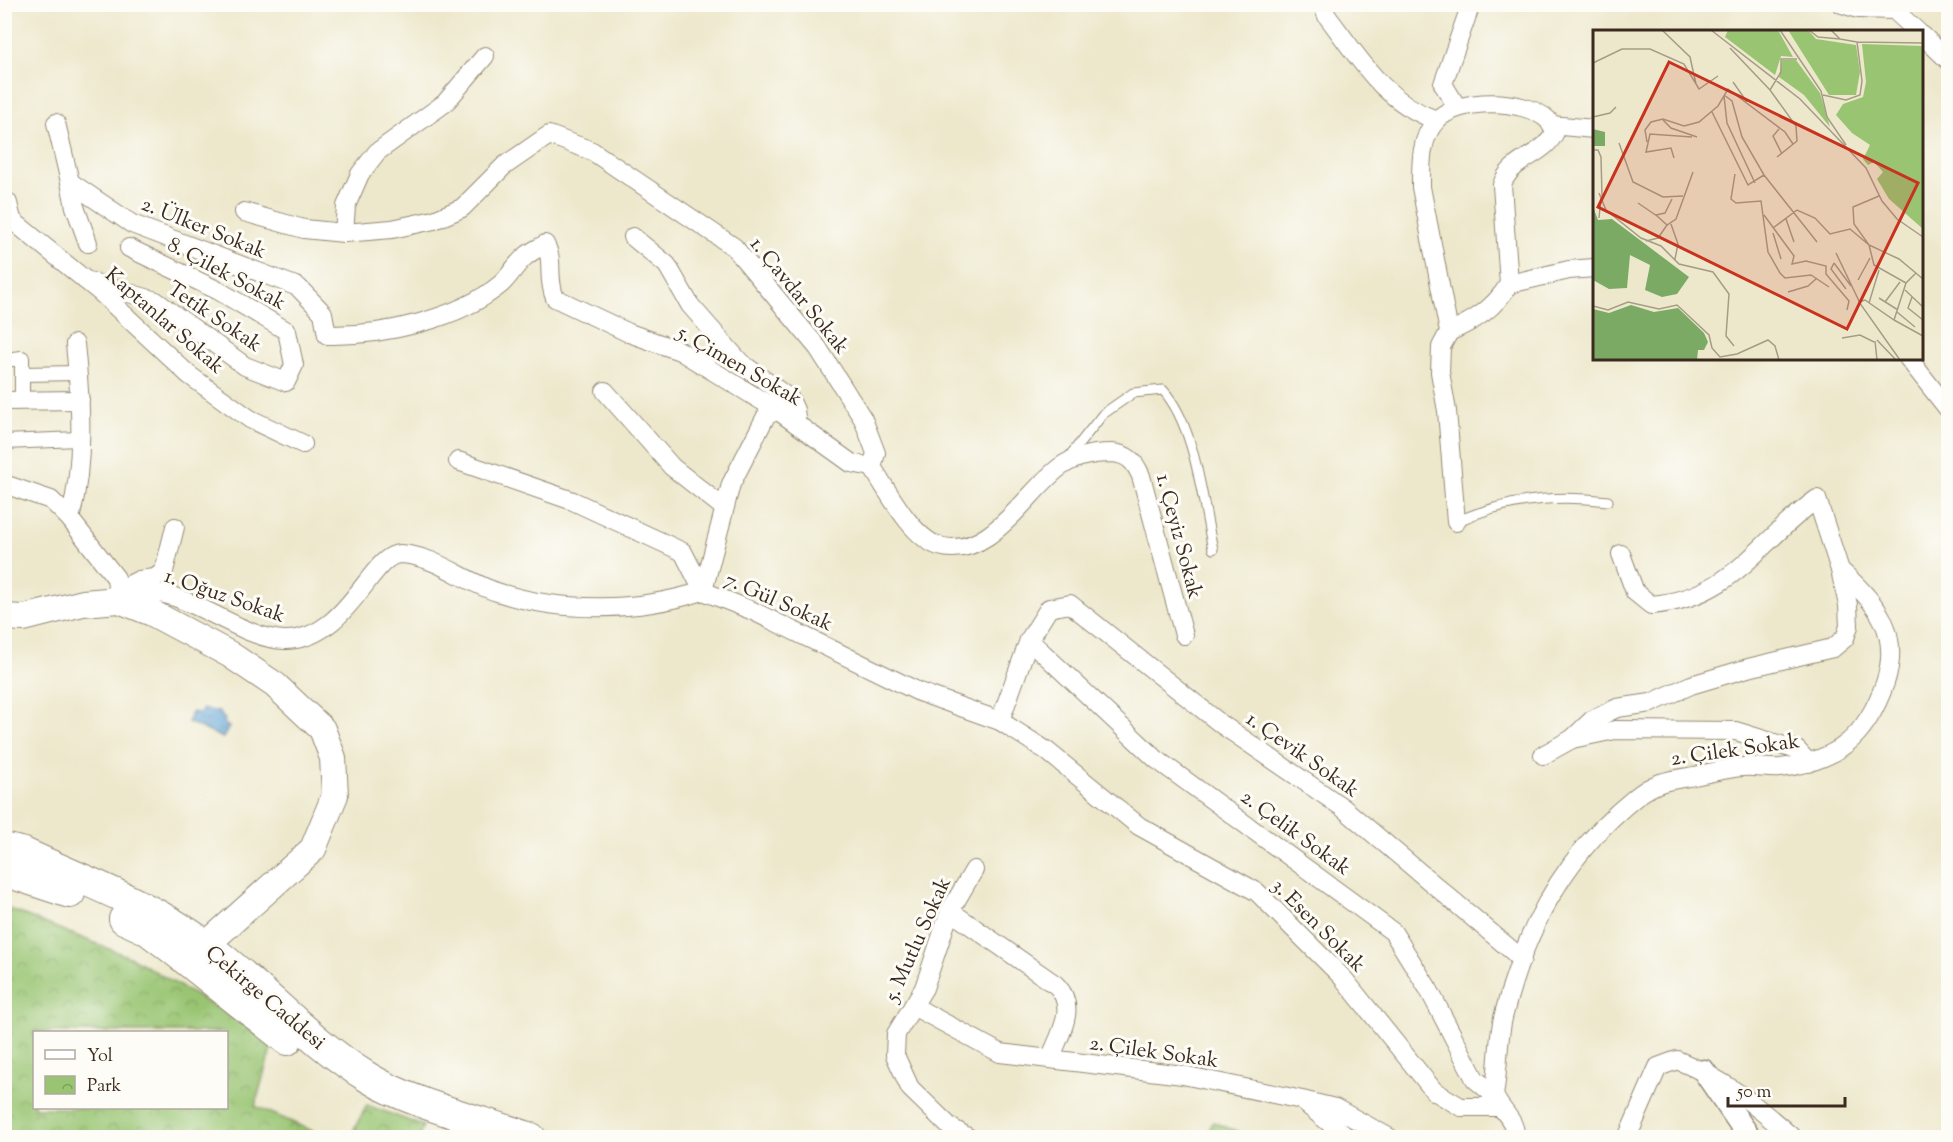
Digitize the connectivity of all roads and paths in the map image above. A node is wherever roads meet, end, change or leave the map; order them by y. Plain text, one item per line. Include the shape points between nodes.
1 (1322, 4) edge
2 (1471, 4) edge
3 (1842, 4) edge
4 (1916, 30) edge
5 (1923, 36) edge
6 (485, 56) dead end
7 (1948, 60) edge
8 (1457, 107) junction
9 (1436, 120) junction
10 (56, 123) dead end
11 (1551, 126) junction
12 (1593, 129) edge
13 (70, 182) junction
14 (244, 212) dead end
15 (5, 214) edge
16 (344, 233) junction
17 (633, 237) dead end
18 (88, 243) dead end
19 (129, 248) dead end
20 (552, 255) joint
21 (1593, 268) edge
22 (85, 280) junction
23 (1509, 284) junction
24 (1449, 332) junction
25 (75, 344) dead end
26 (4, 360) edge
27 (1910, 360) edge
28 (78, 373) junction
29 (22, 374) junction
30 (285, 382) joint
31 (605, 391) dead end
32 (80, 400) junction
33 (14, 401) edge
34 (1948, 409) edge
35 (777, 410) junction
36 (797, 424) junction
37 (79, 440) junction
38 (4, 442) edge
39 (303, 444) dead end
40 (458, 461) dead end
41 (1060, 466) junction
42 (872, 468) junction
43 (4, 484) edge
44 (1608, 501) dead end
45 (723, 508) junction
46 (70, 519) junction
47 (1456, 522) joint
48 (175, 527) dead end
49 (1213, 549) dead end
50 (1621, 554) dead end
51 (1840, 570) junction
52 (703, 591) junction
53 (119, 600) junction
54 (4, 617) edge
55 (1184, 635) dead end
56 (1029, 640) junction
57 (1000, 721) junction
58 (1572, 739) junction
59 (1543, 755) dead end
60 (1809, 763) junction
61 (4, 848) edge
62 (974, 870) dead end
63 (4, 871) edge
64 (950, 911) junction
65 (166, 944) junction
66 (206, 945) junction
67 (1522, 959) junction
68 (913, 1006) junction
69 (1050, 1059) junction
70 (1704, 1071) junction
71 (1302, 1100) junction
72 (1496, 1101) junction
73 (526, 1137) edge
74 (531, 1137) edge
75 (969, 1137) edge
76 (1348, 1137) edge
77 (1390, 1137) edge
78 (1515, 1137) edge
79 (1627, 1137) edge
80 (1750, 1137) edge
81 (1793, 1137) edge

1 - 9 street via 1377,82 1397,102
2 - 8 street via 1443,84
3 - 4 street via 1858,9 1894,10
5 - 7 street
6 - 16 street via 445,103 377,152 360,174 346,206
8 - 9 street
8 - 11 street via 1514,104 1548,120
9 - 24 street via 1425,143 1421,187
10 - 13 street
11 - 12 street
11 - 23 street via 1555,132 1551,142 1506,173 1503,185
13 - 18 street
13 - 20 street, 2. Ülker Sokak via 132,224 298,287 323,313 327,335 356,336 414,325 470,304 501,284 525,256 545,243
14 - 16 street via 304,229
15 - 22 street, Kaptanlar Sokak
16 - 42 street, 1. Çavdar Sokak via 392,229 434,220 462,208 504,166 549,135 592,151 734,247 818,348 862,419 876,453
17 - 36 street via 668,265 690,305 740,362 790,399
19 - 30 street, 8. Çilek Sokak via 219,291 287,331 294,365
20 - 35 street, 5. Çimen Sokak via 549,284 555,298 629,333 681,351
21 - 23 street
22 - 30 street, Tetik Sokak via 156,301 245,366
22 - 39 street, Kaptanlar Sokak via 189,375 250,418
23 - 24 street via 1499,301
24 - 47 street via 1441,347 1440,372
25 - 28 street
26 - 29 street via 22,358
27 - 34 street
28 - 29 street
28 - 32 street
29 - 33 street
31 - 45 street via 672,467
32 - 33 street
32 - 37 street
35 - 36 street, 5. Çimen Sokak
35 - 45 street via 766,416
36 - 42 street, 5. Çimen Sokak via 851,463
37 - 38 street
37 - 46 street via 78,488
40 - 52 street, 7. Gül Sokak via 573,501 683,552
41 - 42 street, 1. Çeyiz Sokak via 993,533 962,549 939,546 919,534
41 - 49 lane via 1104,414 1133,393 1163,390 1177,406
41 - 55 street, 1. Çeyiz Sokak via 1092,453 1122,454 1136,463
43 - 46 street via 51,500
44 - 47 lane via 1575,496 1533,500 1499,505
45 - 52 street
46 - 53 street via 116,578
48 - 53 street via 164,571 155,578 123,588
50 - 51 street via 1635,592 1651,605 1674,603 1730,578 1817,499
51 - 58 street via 1849,626 1845,638 1833,648 1748,668 1651,703 1617,708 1592,720
51 - 60 street, 2. Çilek Sokak via 1871,598 1890,637 1887,676 1876,708 1859,735
52 - 53 street, 1. Oğuz Sokak via 657,604 542,602 496,592 416,556 397,554 380,563 344,612 331,623 304,637 287,640 267,639 177,598 147,592
52 - 57 street, 7. Gül Sokak via 753,611 919,692
53 - 54 main road via 83,603 24,618
53 - 66 main road via 229,654 275,685 322,729 333,758 335,795 313,849
56 - 57 street
56 - 67 street, 1. Çevik Sokak via 1049,608 1070,604 1221,724 1341,807
56 - 72 street, 2. Çelik Sokak via 1156,759 1393,932 1429,990 1475,1079
57 - 72 street, 3. Esen Sokak via 1047,751 1139,826 1257,892 1343,978 1434,1091 1461,1107
58 - 59 street
58 - 60 street via 1615,730 1736,731 1797,750
60 - 67 street, 2. Çilek Sokak via 1778,768 1743,767 1655,783 1634,798 1575,858 1543,907
61 - 66 main road, Çekirge Caddesi via 24,853 173,922
62 - 64 street, 5. Mutlu Sokak
63 - 65 main road, Çekirge Caddesi via 64,890 146,929
64 - 68 street, 5. Mutlu Sokak via 924,988
64 - 69 street via 1065,994 1069,1007
65 - 66 main road via 197,950
65 - 73 main road, Çekirge Caddesi via 358,1093 407,1113
66 - 74 main road, Çekirge Caddesi via 342,1061 371,1080
67 - 72 street, 2. Çilek Sokak via 1503,1016
68 - 69 street, 2. Çilek Sokak via 1000,1053
68 - 75 street, 5. Mutlu Sokak via 896,1034 895,1054 910,1088 950,1127
69 - 71 street, 2. Çilek Sokak via 1183,1075
70 - 79 street via 1677,1060 1658,1067
70 - 80 street
70 - 81 street via 1741,1093
71 - 76 street
71 - 77 street, 2. Çilek Sokak via 1335,1108
72 - 78 street via 1514,1123

